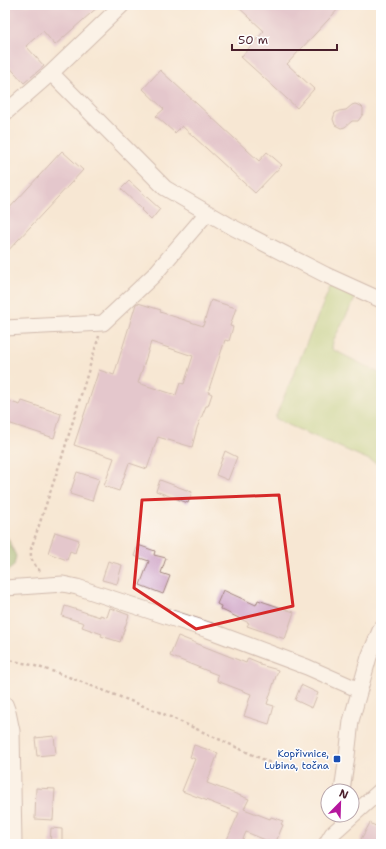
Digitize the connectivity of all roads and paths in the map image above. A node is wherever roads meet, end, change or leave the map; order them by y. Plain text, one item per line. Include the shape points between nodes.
1 (122, 5) edge
2 (51, 73) junction
3 (5, 113) edge
4 (207, 213) junction
5 (381, 300) edge
6 (103, 323) junction
7 (5, 328) edge
8 (41, 572) dead end
9 (5, 588) edge
10 (381, 628) edge
11 (378, 641) edge
12 (5, 659) edge
13 (359, 690) junction
14 (5, 704) edge
15 (277, 766) dead end
16 (343, 783) edge
17 (381, 790) edge
18 (334, 823) edge
19 (329, 839) edge
20 (14, 844) edge

1 - 2 street
2 - 3 street
2 - 4 street via 165,188
4 - 5 street via 326,275
4 - 6 street via 154,276
6 - 7 street
6 - 8 path via 31,549 33,564
9 - 13 street via 63,584 77,587 208,630
10 - 11 street
11 - 13 street via 369,657
12 - 15 path via 61,674 159,712
13 - 16 street via 351,722
14 - 20 street via 12,731
17 - 19 street
18 - 19 street

